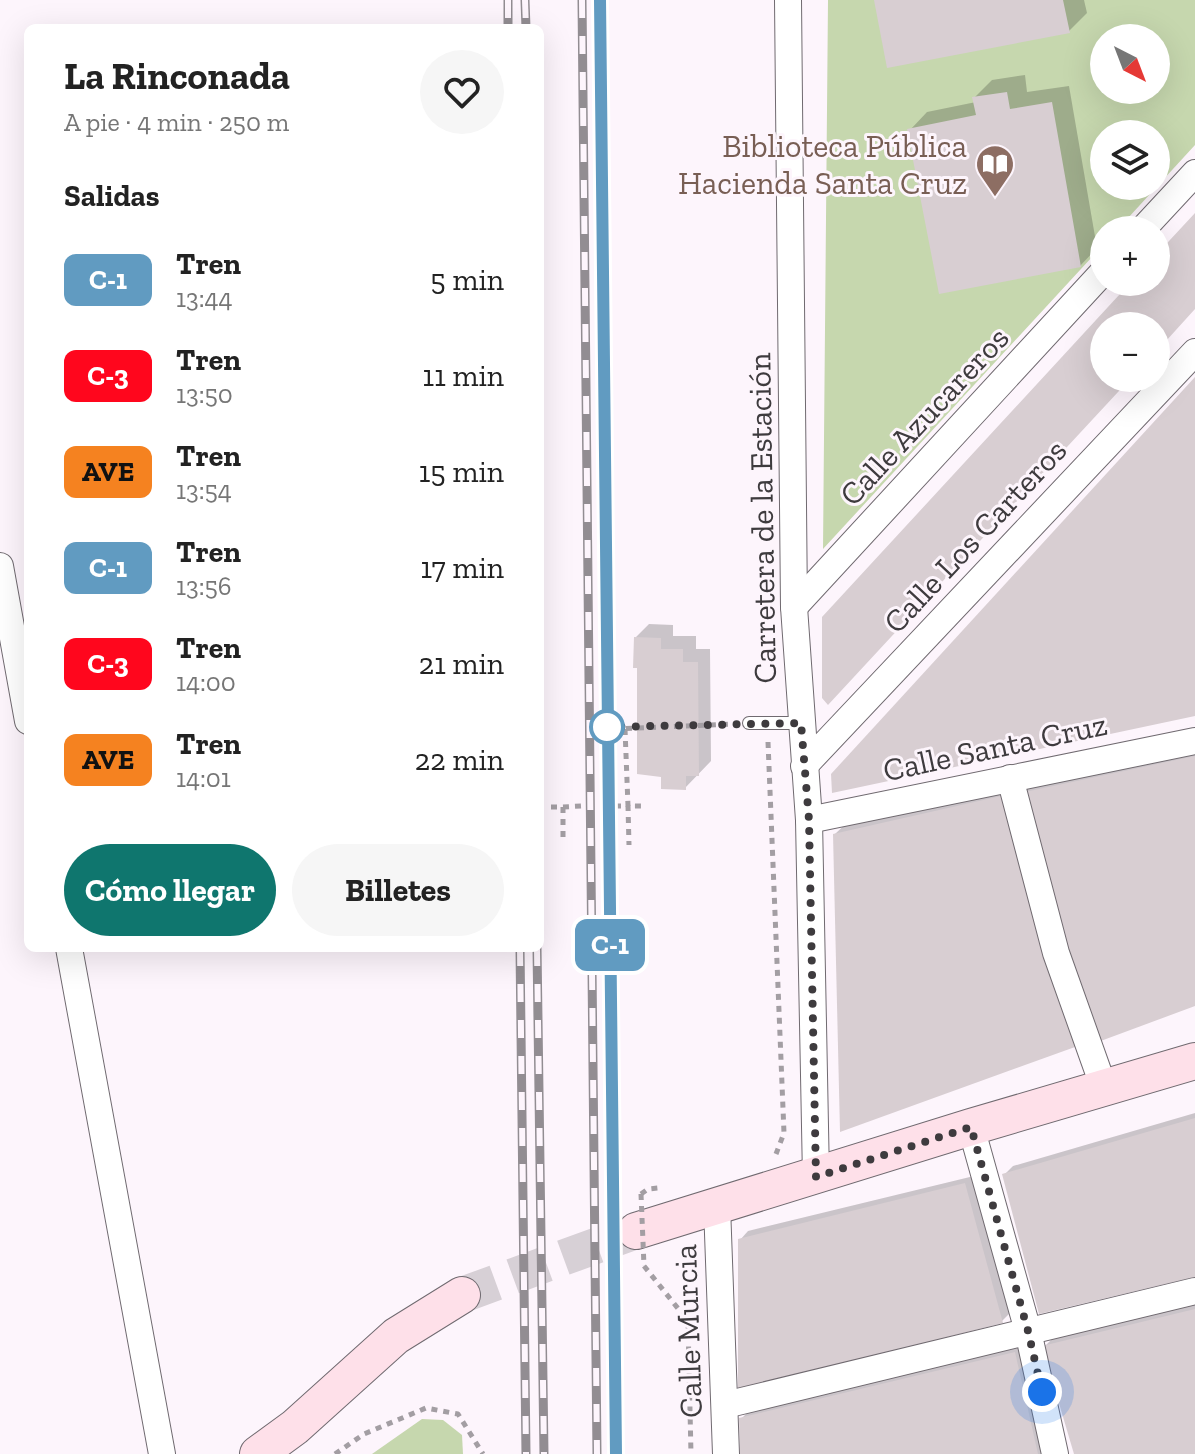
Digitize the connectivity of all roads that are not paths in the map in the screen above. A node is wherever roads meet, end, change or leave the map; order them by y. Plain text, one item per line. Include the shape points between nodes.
1 (788, 0) edge
2 (1195, 173) edge
3 (1155, 216) edge
4 (1090, 286) edge
5 (1195, 352) edge
6 (0, 566) edge
7 (794, 607) junction
8 (24, 699) edge
9 (749, 723) road end
10 (801, 723) junction
11 (1195, 741) edge
12 (804, 766) junction
13 (1010, 778) junction
14 (809, 820) junction
15 (70, 952) edge
16 (1195, 1061) edge
17 (1104, 1088) junction
18 (971, 1127) junction
19 (816, 1177) junction
20 (717, 1206) junction
21 (636, 1231) tunnel mouth
22 (1195, 1291) edge
23 (462, 1295) tunnel mouth
24 (1028, 1331) junction
25 (725, 1405) junction
26 (162, 1454) edge
27 (258, 1454) edge
28 (726, 1454) edge
29 (1055, 1454) edge

1 - 7 street, Carretera de la Estación
2 - 3 street
4 - 7 street, Calle Azucareros
5 - 12 street, Calle Los Carteros
6 - 8 street
7 - 10 street, Carretera de la Estación
9 - 10 lane
10 - 12 street, Carretera de la Estación
11 - 13 street, Calle Santa Cruz
12 - 14 street, Carretera de la Estación
13 - 14 street, Calle Santa Cruz
13 - 17 street via 1056,953
14 - 19 street, Carretera de la Estación
15 - 26 street
16 - 17 main road
17 - 18 main road
18 - 19 main road
18 - 24 street
19 - 20 main road
20 - 21 main road
20 - 25 street, Calle Murcia
22 - 24 street
23 - 27 main road via 396,1336
24 - 25 street
24 - 29 street
25 - 28 street, Calle Murcia

